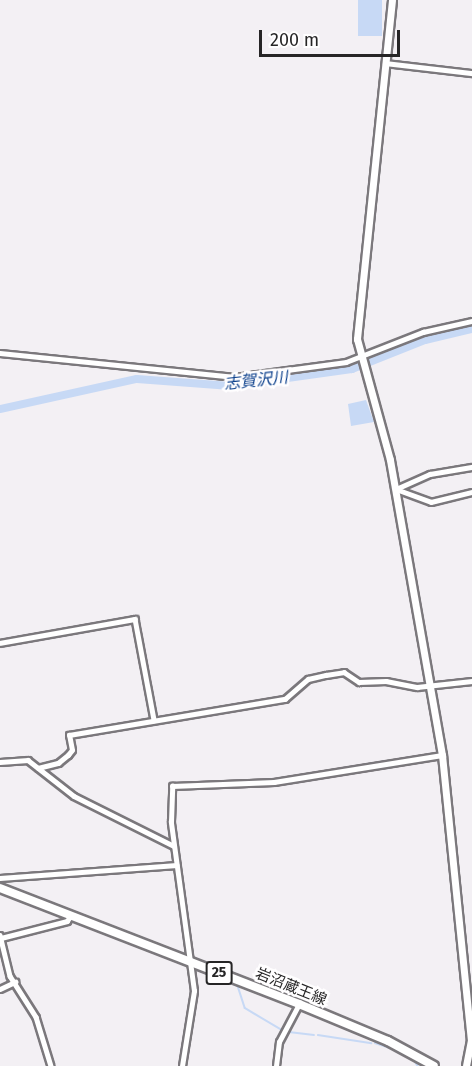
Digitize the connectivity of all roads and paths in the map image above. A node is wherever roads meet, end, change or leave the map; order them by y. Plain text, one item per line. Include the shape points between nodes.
1 (392, 0) edge
2 (385, 63) junction
3 (472, 73) edge
4 (472, 321) edge
5 (0, 353) edge
6 (362, 358) junction
7 (472, 467) edge
8 (396, 489) junction
9 (472, 492) edge
10 (0, 643) edge
11 (472, 681) edge
12 (428, 686) junction
13 (154, 720) junction
14 (442, 755) junction
15 (0, 762) edge
16 (38, 768) junction
17 (174, 846) junction
18 (177, 865) junction
19 (0, 878) edge
20 (0, 888) edge
21 (71, 914) junction
22 (0, 937) edge
23 (192, 962) junction
24 (15, 982) junction
25 (0, 989) edge
26 (299, 1004) junction
27 (51, 1066) edge
28 (182, 1066) edge
29 (276, 1066) edge
30 (435, 1066) edge
31 (466, 1066) edge

1 - 2 street
2 - 3 street
2 - 6 street via 357,324
4 - 6 street via 423,332
5 - 6 street via 235,377
6 - 8 street
7 - 8 street via 430,474
8 - 9 street via 431,502
8 - 12 street
10 - 13 street via 135,619
11 - 12 street
12 - 13 street via 359,682 344,672 308,680 285,699 188,718
12 - 14 street
13 - 16 street via 69,735 72,750 68,755 58,763
14 - 17 street via 274,783 172,786
14 - 31 street via 471,1041
15 - 16 street via 24,758
16 - 17 street via 74,796
17 - 18 street
18 - 19 street
18 - 23 street
20 - 21 main road, 岩沼蔵王線 / 25
21 - 22 street via 68,921
21 - 23 main road, 岩沼蔵王線 / 25
22 - 24 street
23 - 26 main road, 岩沼蔵王線 / 25
23 - 28 street via 194,991
24 - 25 street
24 - 27 street via 36,1017
26 - 29 street via 279,1042
26 - 30 main road, 岩沼蔵王線 / 25

